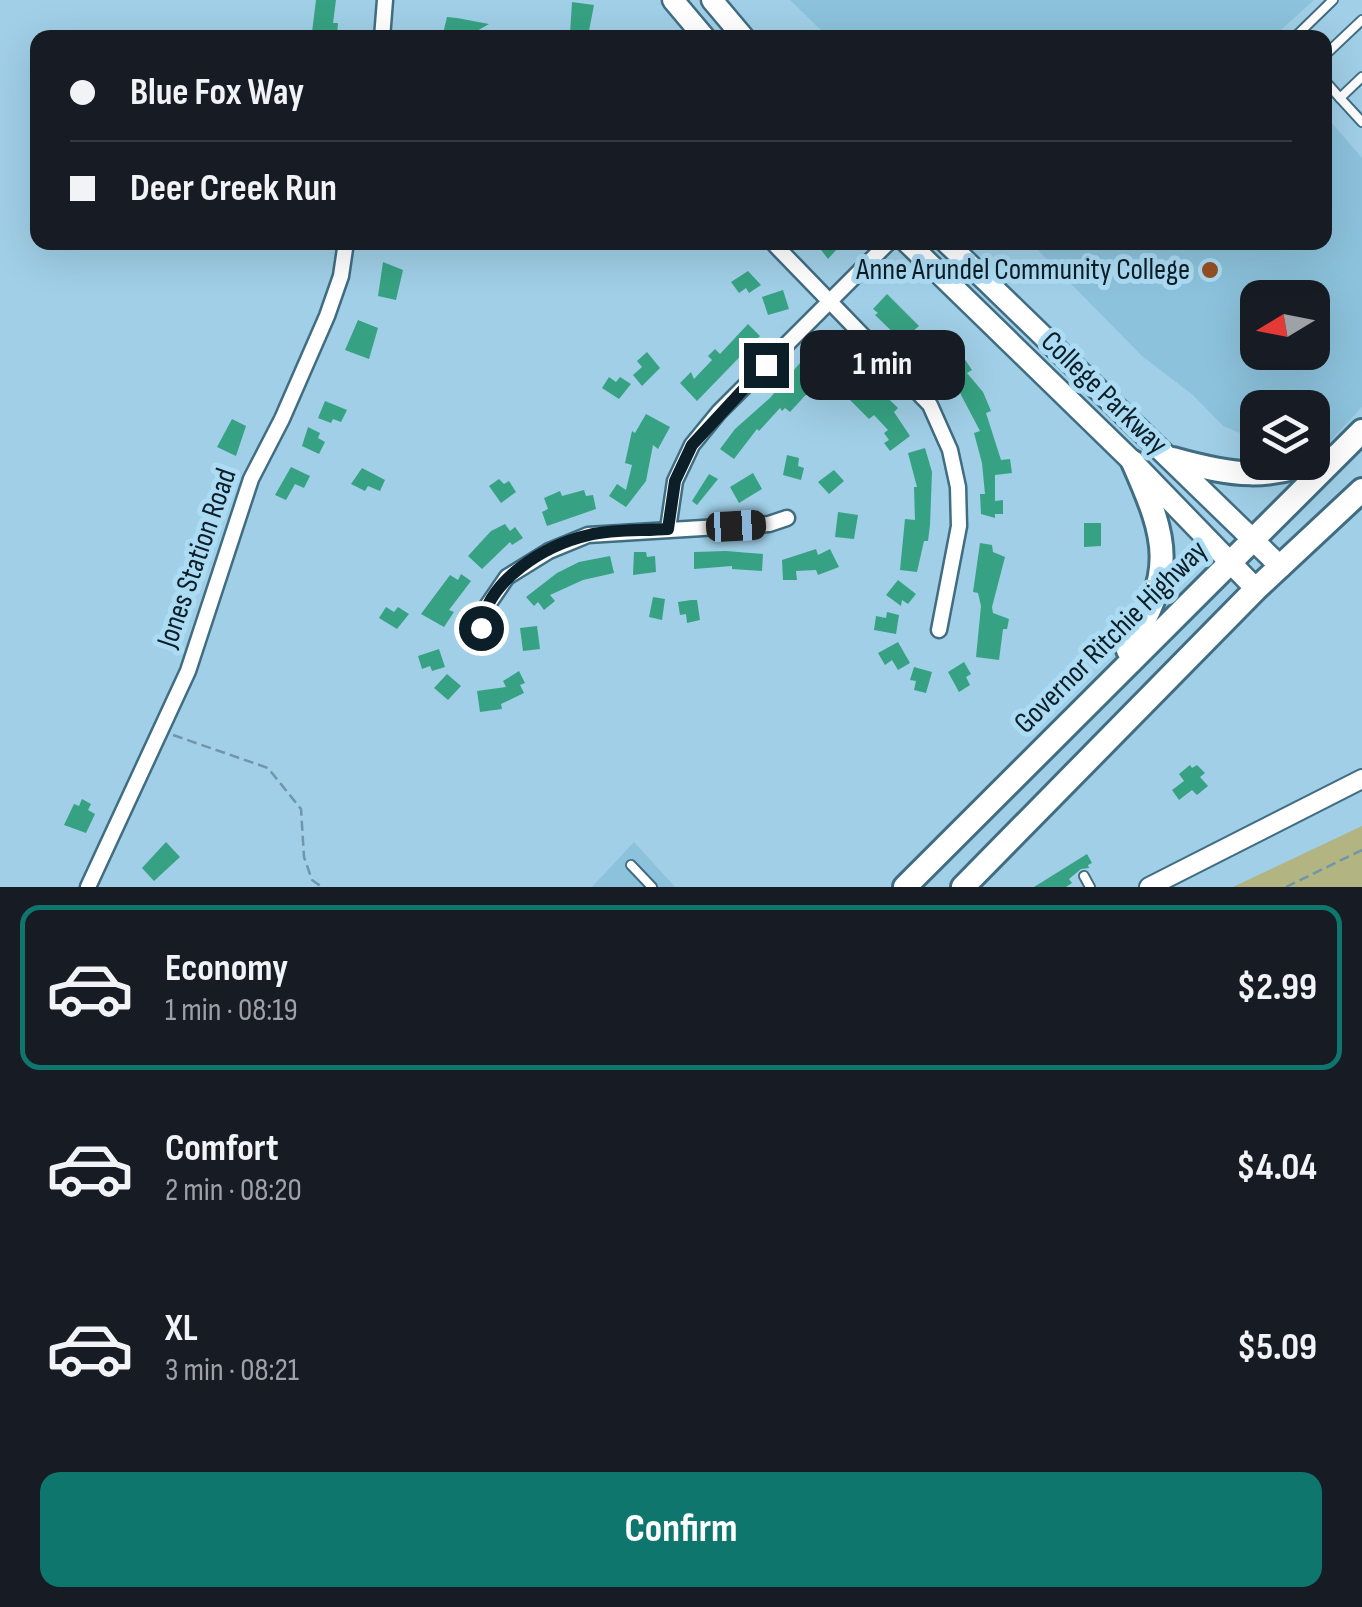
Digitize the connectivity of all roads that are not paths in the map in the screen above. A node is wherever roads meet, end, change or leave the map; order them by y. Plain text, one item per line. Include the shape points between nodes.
1 (385, 0) edge
2 (672, 0) edge
3 (712, 0) edge
4 (1333, 0) edge
5 (1362, 20) edge
6 (383, 30) edge
7 (698, 30) edge
8 (737, 30) edge
9 (1302, 30) edge
10 (1332, 48) edge
11 (1362, 77) edge
12 (1332, 89) edge
13 (1340, 98) junction
14 (1362, 122) edge
15 (345, 250) edge
16 (780, 250) edge
17 (881, 250) edge
18 (915, 250) edge
19 (954, 250) edge
20 (830, 300) junction
21 (1362, 431) edge
22 (1340, 452) junction
23 (1173, 460) junction
24 (1132, 462) junction
25 (1362, 490) edge
26 (787, 518) dead end
27 (668, 529) junction
28 (1252, 538) junction
29 (1228, 561) junction
30 (1281, 567) junction
31 (1256, 589) junction
32 (939, 630) dead end
33 (479, 646) dead end
34 (1109, 682) junction
35 (1362, 779) edge
36 (631, 865) dead end
37 (1084, 876) dead end
38 (88, 887) edge
39 (652, 887) edge
40 (905, 887) edge
41 (963, 887) edge
42 (1090, 887) edge
43 (1149, 887) edge

1 - 6 street
2 - 7 main road
3 - 8 main road
4 - 9 lane
5 - 10 lane
11 - 13 lane
12 - 13 lane
13 - 14 lane
15 - 38 street, Jones Station Road via 327,316 251,479 188,671
16 - 20 street
17 - 20 street
18 - 24 main road, College Parkway
19 - 23 main road, College Parkway
20 - 27 street via 692,445 675,481
20 - 32 street via 930,405 950,450 958,526
21 - 22 highway, Governor Ritchie Highway
22 - 23 highway via 1275,474 1245,476
22 - 28 highway, Governor Ritchie Highway
23 - 28 main road, College Parkway
24 - 29 main road, College Parkway
24 - 34 highway via 1160,527 1160,574 1146,620
25 - 30 highway
26 - 27 street
27 - 33 street via 588,535 542,554 508,577 483,612
28 - 29 highway, Governor Ritchie Highway
28 - 30 main road, College Parkway
29 - 31 main road, College Parkway
29 - 34 highway, Governor Ritchie Highway
30 - 31 highway
31 - 41 highway
34 - 40 highway, Governor Ritchie Highway
35 - 43 street
36 - 39 lane
37 - 42 lane

